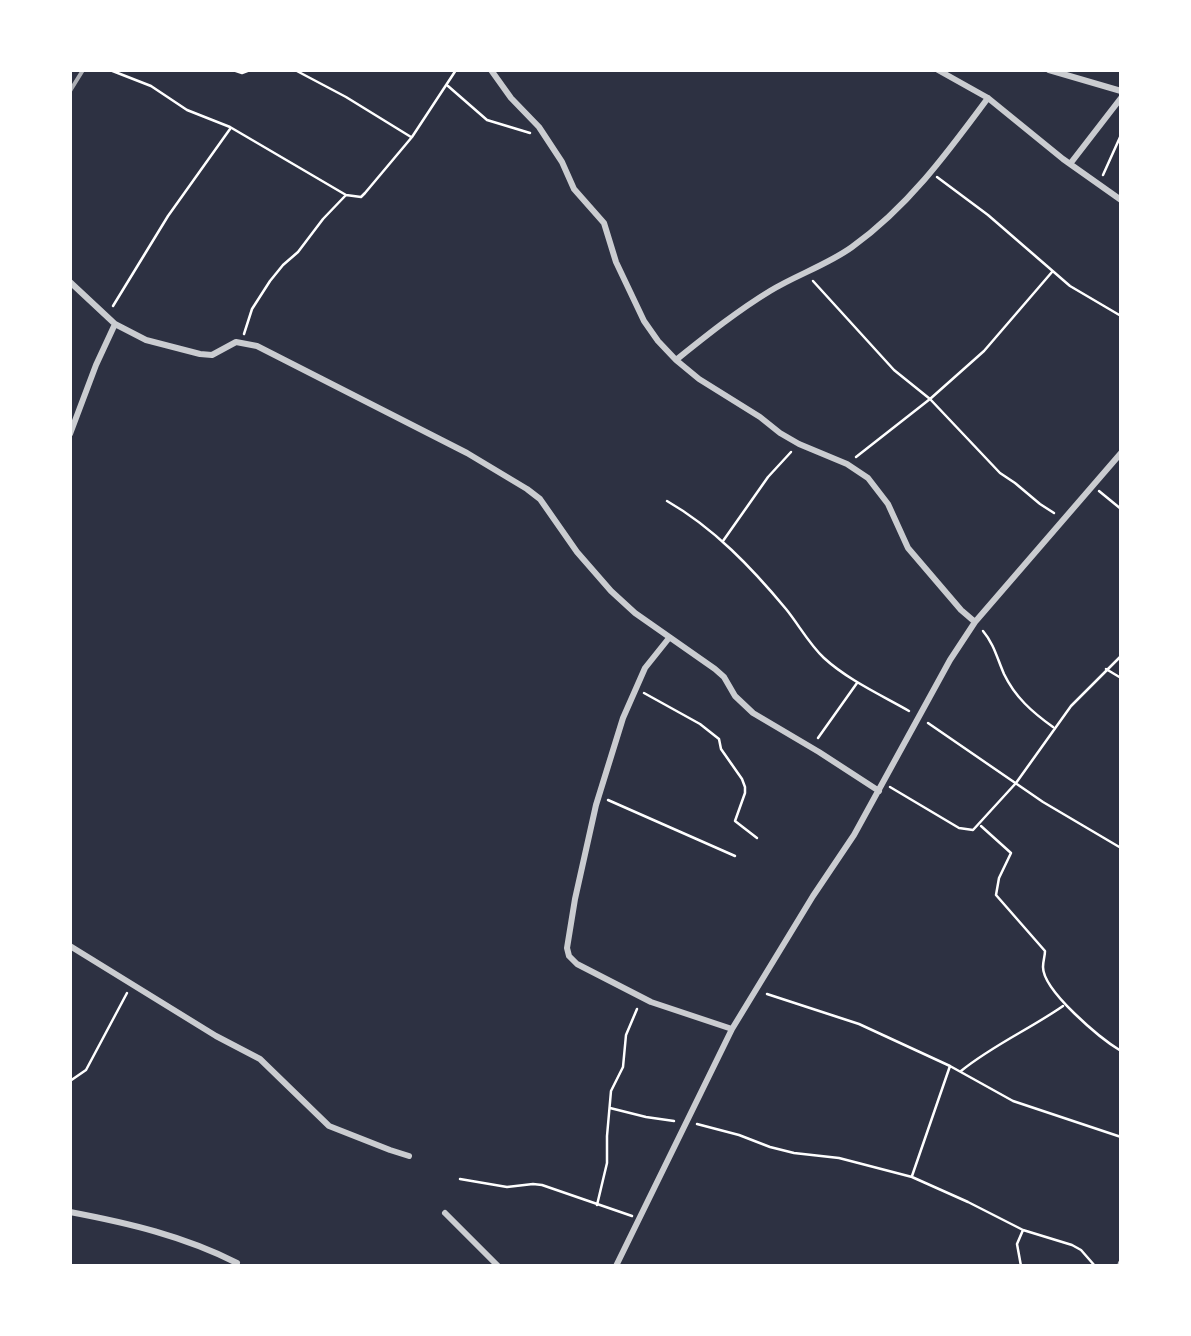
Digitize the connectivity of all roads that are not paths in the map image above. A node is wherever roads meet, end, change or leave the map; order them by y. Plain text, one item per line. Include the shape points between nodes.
1 (490, 70) edge
2 (938, 70) edge
3 (1049, 70) edge
4 (1121, 95) edge
5 (988, 98) junction
6 (1070, 164) junction
7 (1121, 200) edge
8 (70, 282) edge
9 (115, 324) junction
10 (676, 360) junction
11 (70, 434) edge
12 (1121, 453) edge
13 (975, 622) junction
14 (669, 638) junction
15 (879, 792) junction
16 (70, 946) edge
17 (732, 1029) junction
18 (409, 1156) dead end
19 (70, 1212) edge
20 (446, 1213) dead end
21 (238, 1263) dead end
22 (498, 1266) edge
23 (616, 1266) edge

1 - 10 street via 539,127 574,189 604,223 644,321
2 - 5 street
3 - 4 street
4 - 6 street
5 - 6 street
5 - 10 street via 932,173 851,248 769,292
6 - 7 street
8 - 9 street
9 - 11 street
9 - 14 street via 200,354 236,342 271,352 467,453 540,500 611,591
10 - 13 street via 799,444 868,478 908,548
12 - 13 street
13 - 15 street
14 - 15 street via 716,668 754,713
14 - 17 street via 645,668 622,718 567,948 577,964 642,998
15 - 17 street
16 - 18 street via 260,1059 324,1122
17 - 23 street
19 - 21 street via 163,1232
20 - 22 street

